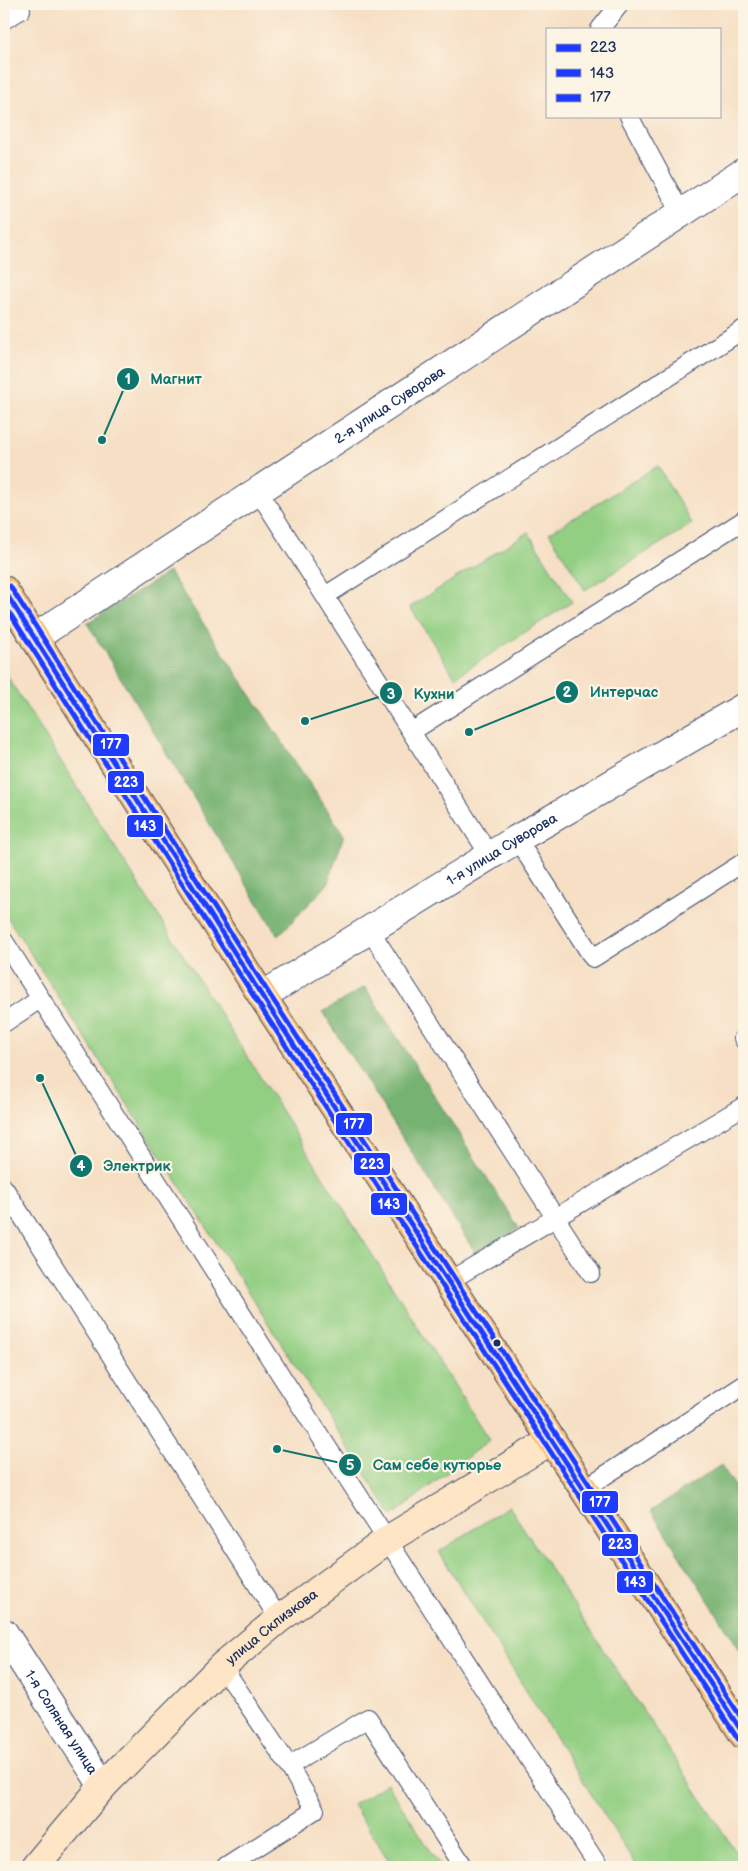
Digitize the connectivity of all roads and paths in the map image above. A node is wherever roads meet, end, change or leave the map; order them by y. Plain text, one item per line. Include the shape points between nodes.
1 (17, 4) edge
2 (620, 4) edge
3 (4, 20) edge
4 (601, 28) edge
5 (630, 118) edge
6 (744, 172) edge
7 (681, 213) junction
8 (744, 329) edge
9 (258, 491) junction
10 (744, 520) edge
11 (325, 596) junction
12 (6, 597) edge
13 (34, 638) junction
14 (744, 707) edge
15 (411, 732) junction
16 (517, 839) junction
17 (490, 856) junction
18 (744, 862) edge
19 (369, 929) junction
20 (4, 941) edge
21 (262, 996) junction
22 (40, 999) junction
23 (4, 1022) edge
24 (744, 1106) edge
25 (4, 1188) edge
26 (555, 1218) junction
27 (591, 1273) dead end
28 (449, 1281) junction
29 (744, 1386) edge
30 (552, 1440) junction
31 (584, 1489) junction
32 (387, 1540) junction
33 (279, 1619) junction
34 (4, 1633) edge
35 (222, 1666) junction
36 (744, 1735) edge
37 (289, 1766) junction
38 (103, 1786) junction
39 (40, 1865) edge
40 (226, 1867) edge
41 (464, 1867) edge
42 (599, 1867) edge

1 - 3 lane via 21,10
2 - 4 lane
5 - 7 lane
6 - 7 street, 2-я улица Суворова
7 - 9 street, 2-я улица Суворова
8 - 11 lane
9 - 11 lane
9 - 13 street, 2-я улица Суворова
10 - 15 lane
11 - 15 lane
12 - 13 main road
13 - 21 main road
14 - 16 street, 1-я улица Суворова
15 - 17 lane
16 - 17 street, 1-я улица Суворова
16 - 18 lane via 593,958
17 - 19 street, 1-я улица Суворова
19 - 21 street, 1-я улица Суворова
19 - 26 lane
20 - 22 lane
21 - 28 main road
22 - 23 lane
22 - 32 lane
24 - 26 lane
25 - 33 lane
26 - 27 lane
26 - 28 lane
28 - 30 main road
29 - 31 lane
30 - 31 main road
30 - 32 street, улица Склизкова
31 - 36 main road
32 - 33 street, улица Склизкова
32 - 42 lane
33 - 35 street, улица Склизкова
34 - 38 street, 1-я Соляная улица
35 - 37 lane
35 - 38 street, улица Склизкова
37 - 40 lane via 315,1810
37 - 41 lane via 368,1718
38 - 39 street, улица Склизкова

